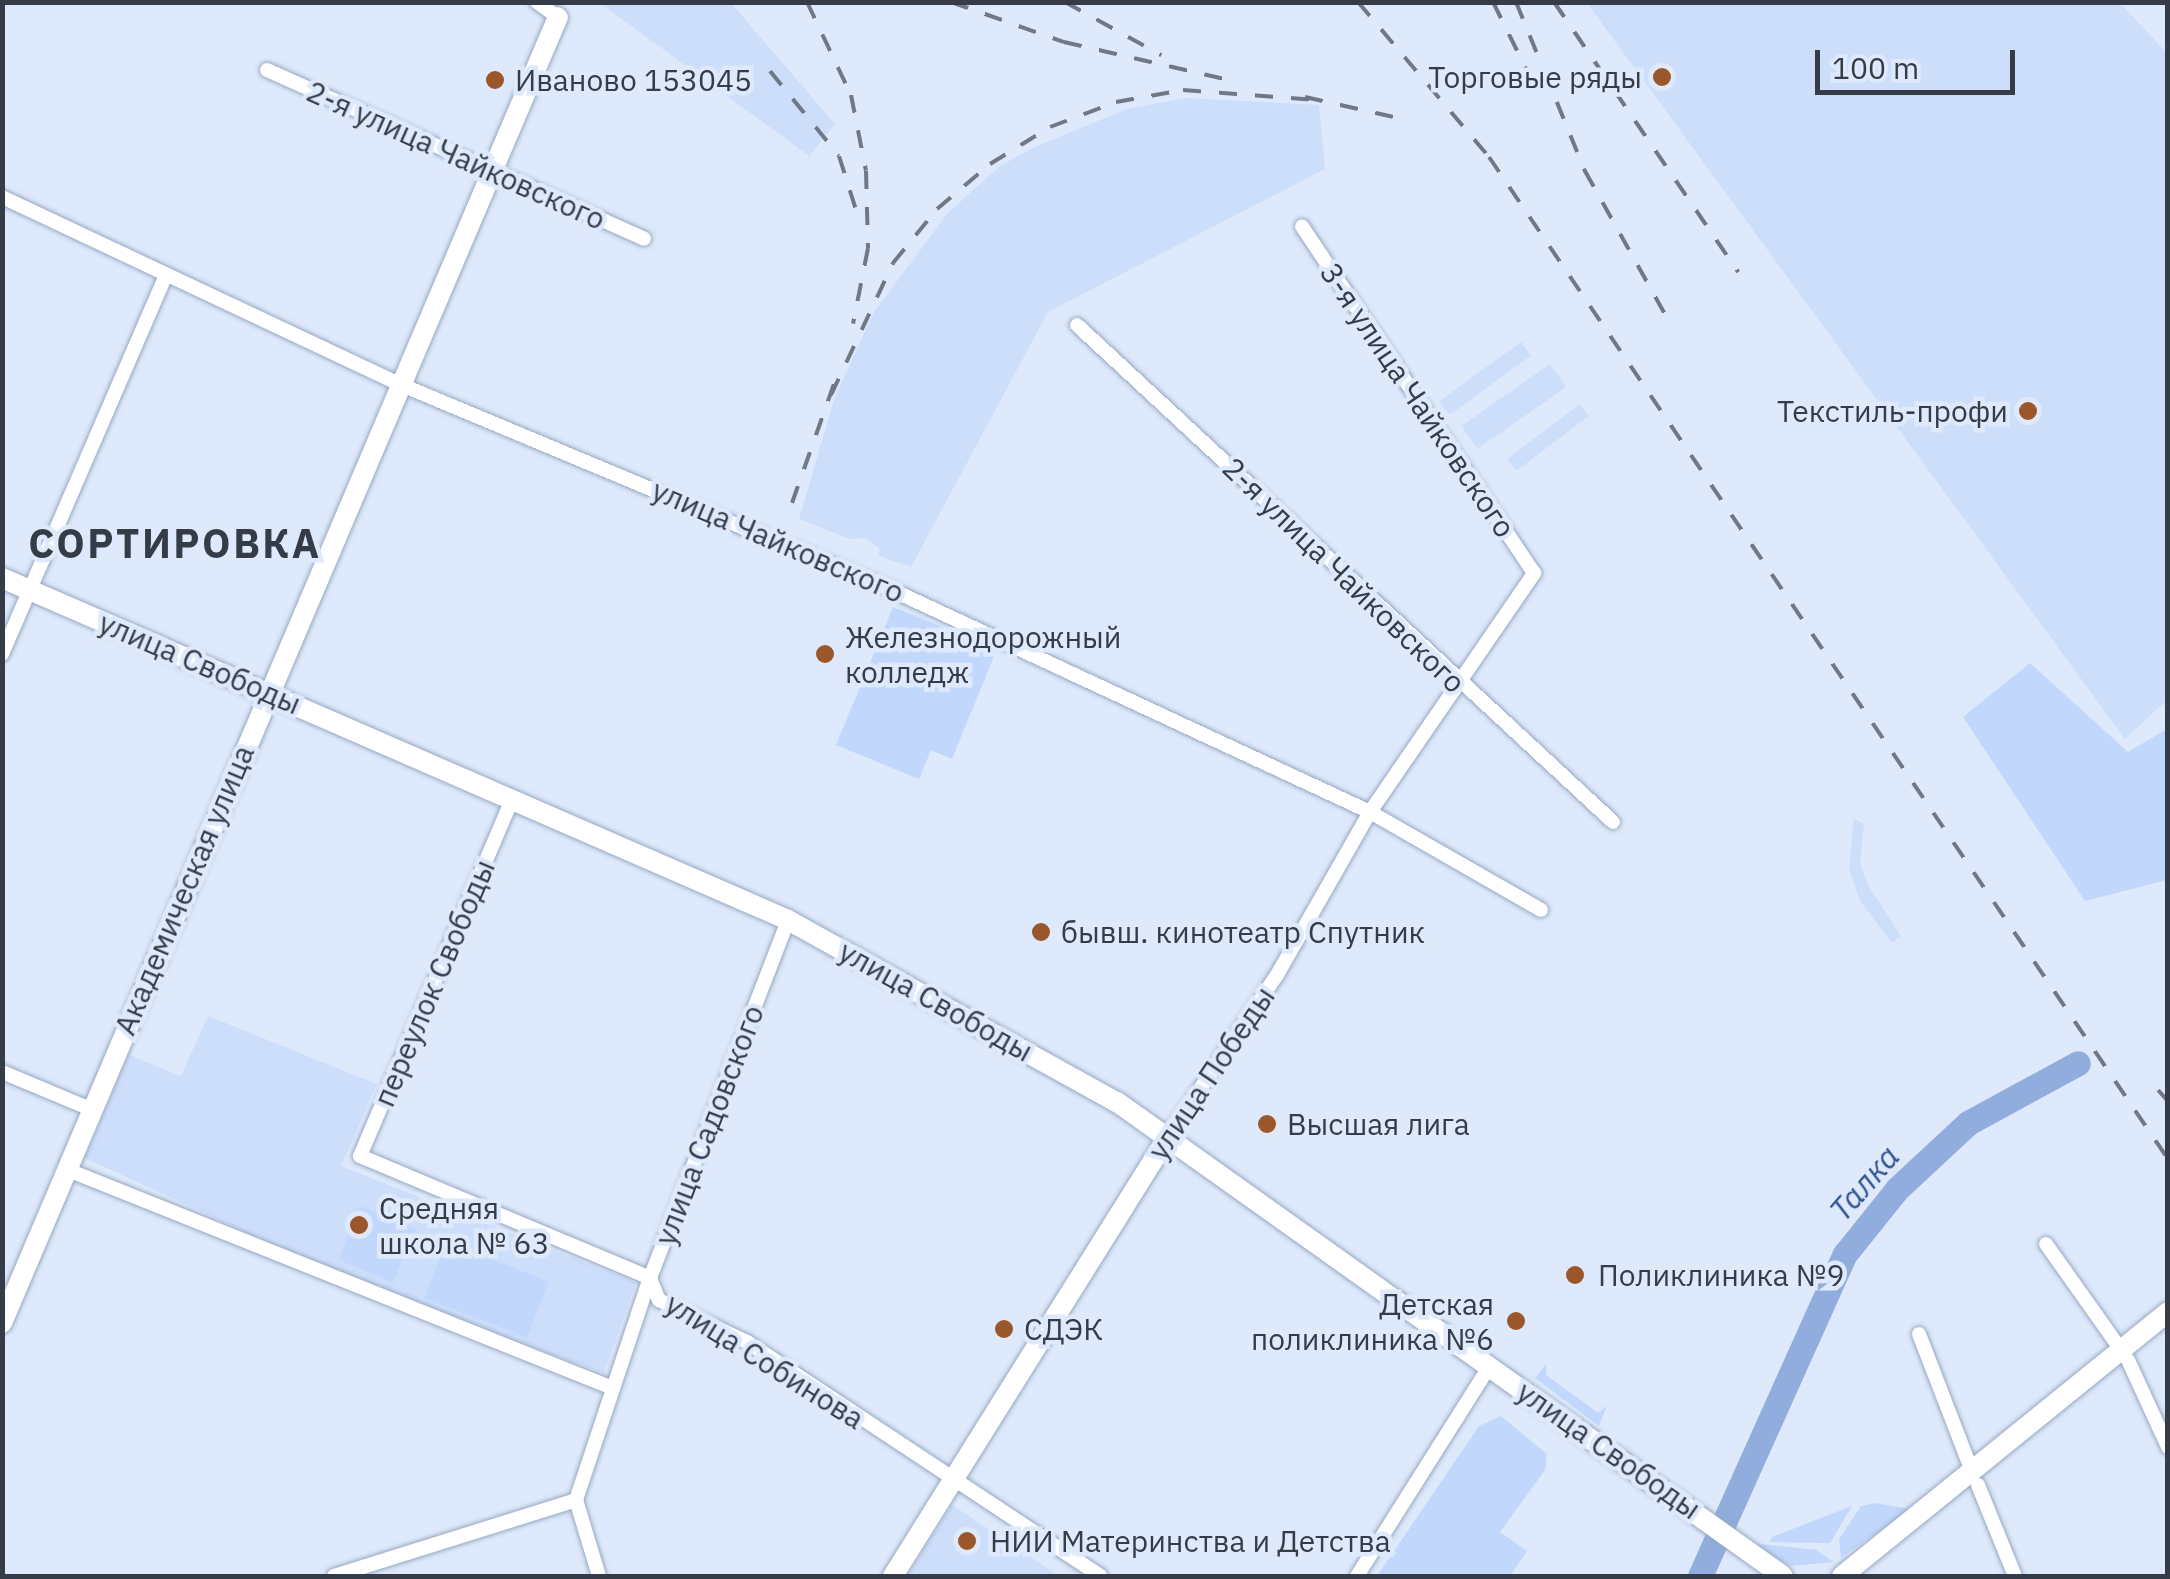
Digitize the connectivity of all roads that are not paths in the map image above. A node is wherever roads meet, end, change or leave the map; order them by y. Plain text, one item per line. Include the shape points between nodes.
1 (537, 2) edge
2 (558, 17) joint
3 (267, 70) dead end
4 (490, 173) junction
5 (3, 197) edge
6 (1302, 227) dead end
7 (644, 239) dead end
8 (165, 278) junction
9 (1076, 325) dead end
10 (397, 383) junction
11 (1534, 573) joint
12 (2, 578) edge
13 (2, 588) edge
14 (28, 594) junction
15 (2, 654) edge
16 (1455, 681) junction
17 (264, 697) junction
18 (508, 809) junction
19 (1370, 812) junction
20 (1613, 822) dead end
21 (1541, 910) dead end
22 (787, 925) junction
23 (2, 1072) edge
24 (93, 1110) junction
25 (1165, 1140) junction
26 (360, 1156) joint
27 (68, 1170) junction
28 (2046, 1244) dead end
29 (650, 1278) junction
30 (2168, 1312) edge
31 (2, 1323) edge
32 (2168, 1326) edge
33 (1919, 1334) dead end
34 (2124, 1355) junction
35 (1487, 1371) junction
36 (610, 1387) junction
37 (2168, 1447) edge
38 (1976, 1480) junction
39 (953, 1481) junction
40 (576, 1500) junction
41 (1741, 1552) junction
42 (334, 1576) edge
43 (599, 1576) edge
44 (893, 1576) edge
45 (1101, 1576) edge
46 (1357, 1576) edge
47 (1760, 1576) edge
48 (1783, 1576) edge
49 (1842, 1576) edge
50 (1864, 1576) edge
51 (2015, 1576) edge

1 - 2 street
2 - 4 main road, Академическая улица
3 - 4 street, 2-я улица Чайковского
4 - 7 street, 2-я улица Чайковского
4 - 10 main road, Академическая улица
5 - 8 street, улица Чайковского
6 - 11 street, 3-я улица Чайковского
8 - 10 street, улица Чайковского
8 - 14 street
9 - 16 street, 2-я улица Чайковского
10 - 17 main road, Академическая улица
10 - 19 street, улица Чайковского via 890,589
11 - 16 street, улица Победы
12 - 14 main road, улица Свободы
13 - 14 main road, улица Свободы
14 - 15 street
14 - 17 main road, улица Свободы
16 - 19 street, улица Победы
16 - 20 street, 2-я улица Чайковского
17 - 18 main road, улица Свободы
17 - 22 main road, улица Свободы
17 - 24 main road, Академическая улица
18 - 22 main road, улица Свободы
18 - 26 street, переулок Свободы
19 - 21 street, улица Чайковского
19 - 25 street, улица Победы via 1277,975
22 - 25 main road, улица Свободы
22 - 29 street, улица Садовского
23 - 24 street
24 - 27 main road, Академическая улица
25 - 35 main road, улица Свободы
25 - 39 main road, улица Победы
26 - 29 street, улица Собинова
27 - 31 main road, Академическая улица
27 - 36 street
28 - 34 street
29 - 36 street, улица Садовского
29 - 39 street, улица Собинова via 658,1300 747,1342
30 - 34 main road
32 - 34 main road
33 - 38 street
34 - 37 street
34 - 38 main road
35 - 41 main road, улица Свободы
35 - 46 street
36 - 40 street, улица Садовского
38 - 49 main road
38 - 50 main road
38 - 51 street
39 - 44 main road, улица Победы
39 - 45 street, улица Собинова
40 - 42 street
40 - 43 street
41 - 47 main road, улица Свободы
41 - 48 main road, улица Свободы

